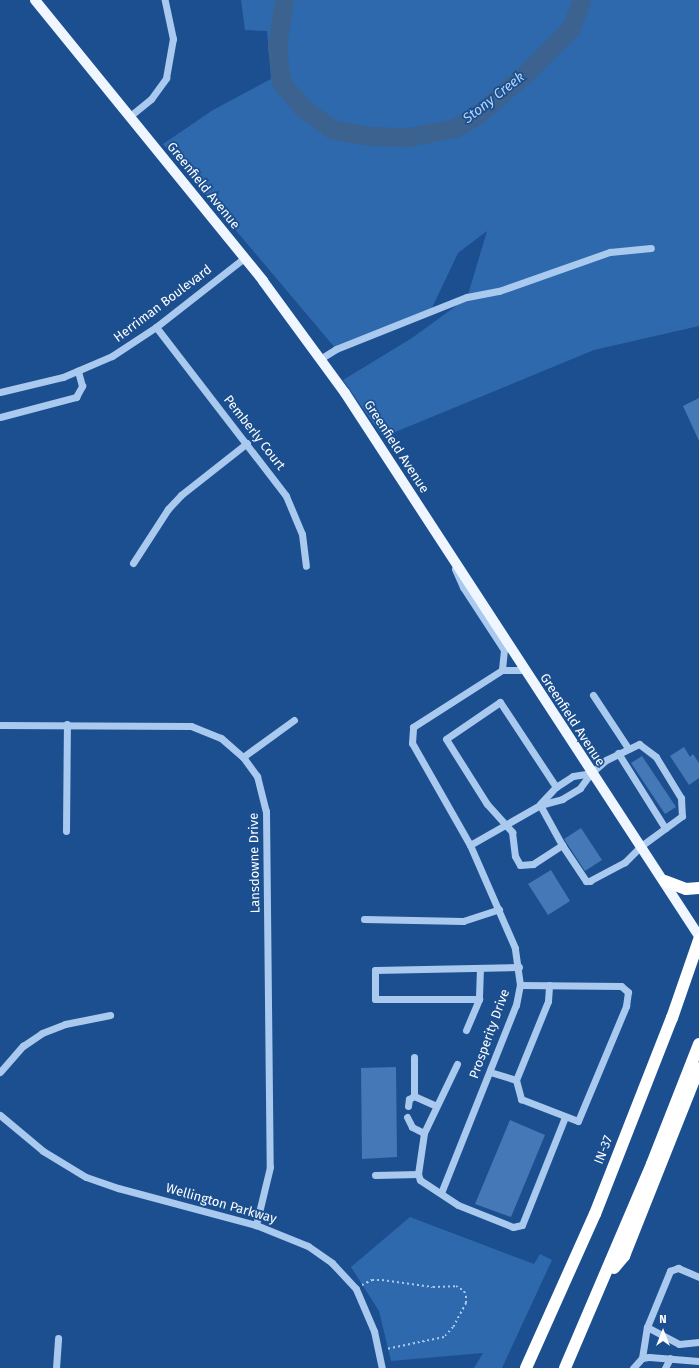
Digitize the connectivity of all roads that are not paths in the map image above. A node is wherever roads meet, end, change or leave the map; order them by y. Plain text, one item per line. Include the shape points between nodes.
1 (35, 0) edge
2 (165, 0) edge
3 (130, 116) junction
4 (652, 248) dead end
5 (244, 258) junction
6 (156, 327) junction
7 (320, 359) junction
8 (78, 371) junction
9 (0, 392) edge
10 (0, 417) edge
11 (247, 443) junction
12 (446, 548) junction
13 (134, 563) dead end
14 (306, 566) dead end
15 (502, 670) junction
16 (524, 670) junction
17 (593, 695) dead end
18 (294, 720) dead end
19 (67, 724) junction
20 (0, 725) edge
21 (628, 748) junction
22 (618, 753) junction
23 (244, 757) junction
24 (591, 773) junction
25 (556, 788) junction
26 (540, 804) junction
27 (506, 824) junction
28 (665, 828) junction
29 (66, 832) dead end
30 (470, 845) junction
31 (562, 845) junction
32 (641, 846) junction
33 (665, 881) junction
34 (699, 888) edge
35 (498, 910) junction
36 (364, 919) dead end
37 (699, 936) edge
38 (699, 940) edge
39 (519, 967) junction
40 (480, 968) junction
41 (520, 985) junction
42 (549, 985) junction
43 (479, 1000) junction
44 (110, 1015) dead end
45 (466, 1030) dead end
46 (699, 1044) edge
47 (414, 1057) dead end
48 (456, 1064) dead end
49 (699, 1068) edge
50 (0, 1072) edge
51 (490, 1072) junction
52 (516, 1080) junction
53 (414, 1096) junction
54 (408, 1106) dead end
55 (436, 1106) junction
56 (0, 1115) edge
57 (407, 1117) dead end
58 (565, 1117) junction
59 (424, 1134) junction
60 (418, 1174) junction
61 (375, 1175) dead end
62 (441, 1193) junction
63 (256, 1225) junction
64 (699, 1277) edge
65 (603, 1282) junction
66 (647, 1327) junction
67 (58, 1338) dead end
68 (699, 1342) edge
69 (642, 1358) junction
70 (670, 1358) junction
71 (699, 1361) edge
72 (56, 1368) edge
73 (382, 1368) edge
74 (526, 1368) edge
75 (565, 1368) edge
76 (633, 1368) edge
77 (665, 1368) edge

1 - 3 main road, Greenfield Avenue
2 - 3 street via 174,39 166,78 151,99
3 - 5 main road, Greenfield Avenue
4 - 7 street via 610,252 499,291 467,298 336,349
5 - 6 street, Herriman Boulevard
5 - 7 main road, Greenfield Avenue
6 - 8 street, Herriman Boulevard via 112,356
6 - 11 street, Pemberly Court
7 - 12 main road, Greenfield Avenue via 396,469
8 - 9 street, Herriman Boulevard
8 - 10 street via 82,386 76,397
11 - 13 street via 181,495 168,509
11 - 14 street, Pemberly Court via 293,510 302,534
12 - 15 street via 463,587 504,650
12 - 16 main road, Greenfield Avenue
15 - 16 street
15 - 30 street, Prosperity Drive via 413,727 412,743
16 - 24 main road, Greenfield Avenue
17 - 21 street
18 - 23 street
19 - 20 street, Lansdowne Drive
19 - 23 street, Lansdowne Drive via 191,726 216,735
19 - 29 street
21 - 22 street
21 - 28 street via 639,744 656,757 681,798 682,816
22 - 24 street
22 - 28 street
23 - 63 street, Lansdowne Drive via 257,776 266,811 270,1167
24 - 25 street via 573,776
24 - 26 street via 580,788 562,799
24 - 32 main road, Greenfield Avenue
25 - 26 street
25 - 27 street via 500,702 446,739 487,804
26 - 27 street
26 - 31 street
27 - 30 street
27 - 31 street via 512,832 515,856 520,865 533,864
28 - 32 street
30 - 35 street, Prosperity Drive
31 - 32 street via 582,878 590,881 625,862
32 - 33 main road, Greenfield Avenue
33 - 34 highway via 686,890
33 - 37 main road, Greenfield Avenue
35 - 36 street via 463,921
35 - 39 street, Prosperity Drive via 515,948
38 - 74 highway, IN-37 via 672,1018 595,1214
39 - 40 street
39 - 41 street, Prosperity Drive
40 - 43 street
40 - 43 street via 375,970 375,1000
41 - 42 street
41 - 51 street, Prosperity Drive via 516,1005
42 - 52 street via 548,1001
42 - 58 street via 622,986 628,992 626,1006 578,1121
43 - 45 street
44 - 50 street via 65,1024 42,1033 23,1046
46 - 65 highway
47 - 53 street
48 - 55 street
49 - 65 highway via 624,1256
51 - 52 street
51 - 62 street, Prosperity Drive
52 - 58 street via 521,1098
53 - 54 street via 409,1099
53 - 55 street
55 - 59 street
56 - 63 street, Wellington Parkway via 43,1151 86,1177
57 - 59 street via 412,1127
58 - 62 street via 522,1225 518,1228 458,1205
59 - 60 street
60 - 61 street
60 - 62 street via 420,1180
63 - 73 street, Wellington Parkway via 308,1246 332,1263 356,1289 367,1312
64 - 66 street via 678,1268 670,1271
65 - 75 highway
66 - 68 street via 679,1344
66 - 69 street
67 - 72 street
69 - 70 street
69 - 76 street
70 - 71 street
70 - 77 street

